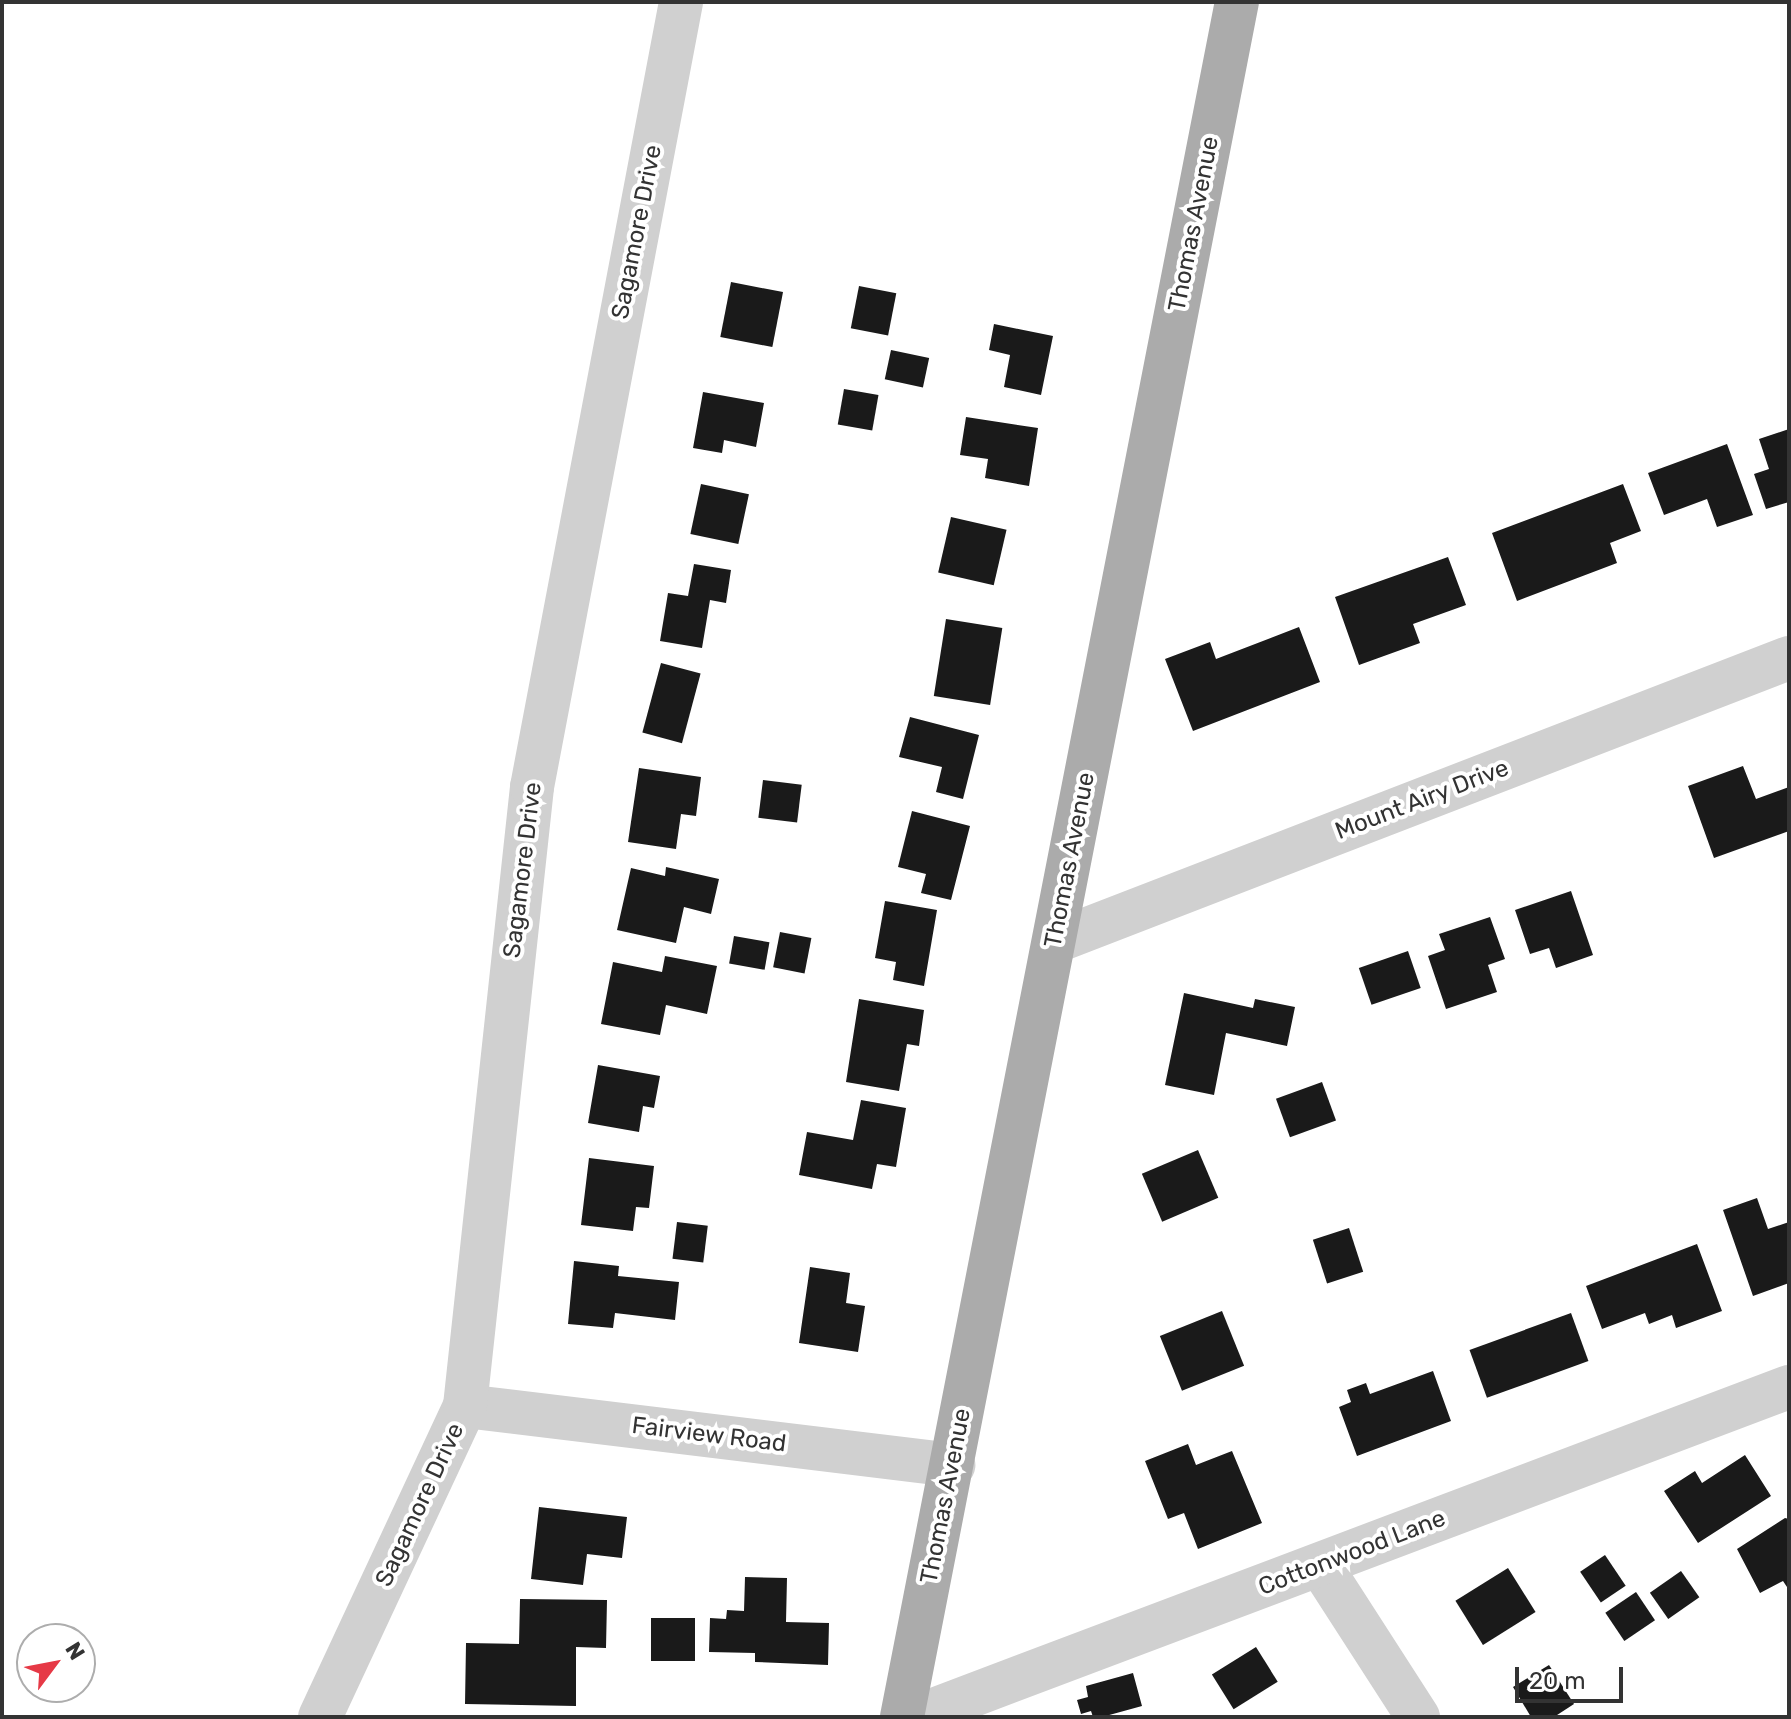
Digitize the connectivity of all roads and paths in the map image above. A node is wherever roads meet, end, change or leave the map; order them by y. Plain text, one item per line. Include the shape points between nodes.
1 (681, 2) edge
2 (1237, 2) edge
3 (1789, 658) edge
4 (1054, 942) junction
5 (1789, 1387) edge
6 (465, 1406) junction
7 (953, 1465) junction
8 (1320, 1565) junction
9 (320, 1717) edge
10 (902, 1717) edge
11 (915, 1717) edge
12 (1418, 1717) edge

1 - 6 street, Sagamore Drive via 532,787
2 - 4 main road, Thomas Avenue
3 - 4 street, Mount Airy Drive
4 - 7 main road, Thomas Avenue
5 - 8 street, Cottonwood Lane
6 - 7 street, Fairview Road
6 - 9 street, Sagamore Drive
7 - 10 main road, Thomas Avenue
8 - 11 street, Cottonwood Lane
8 - 12 street

